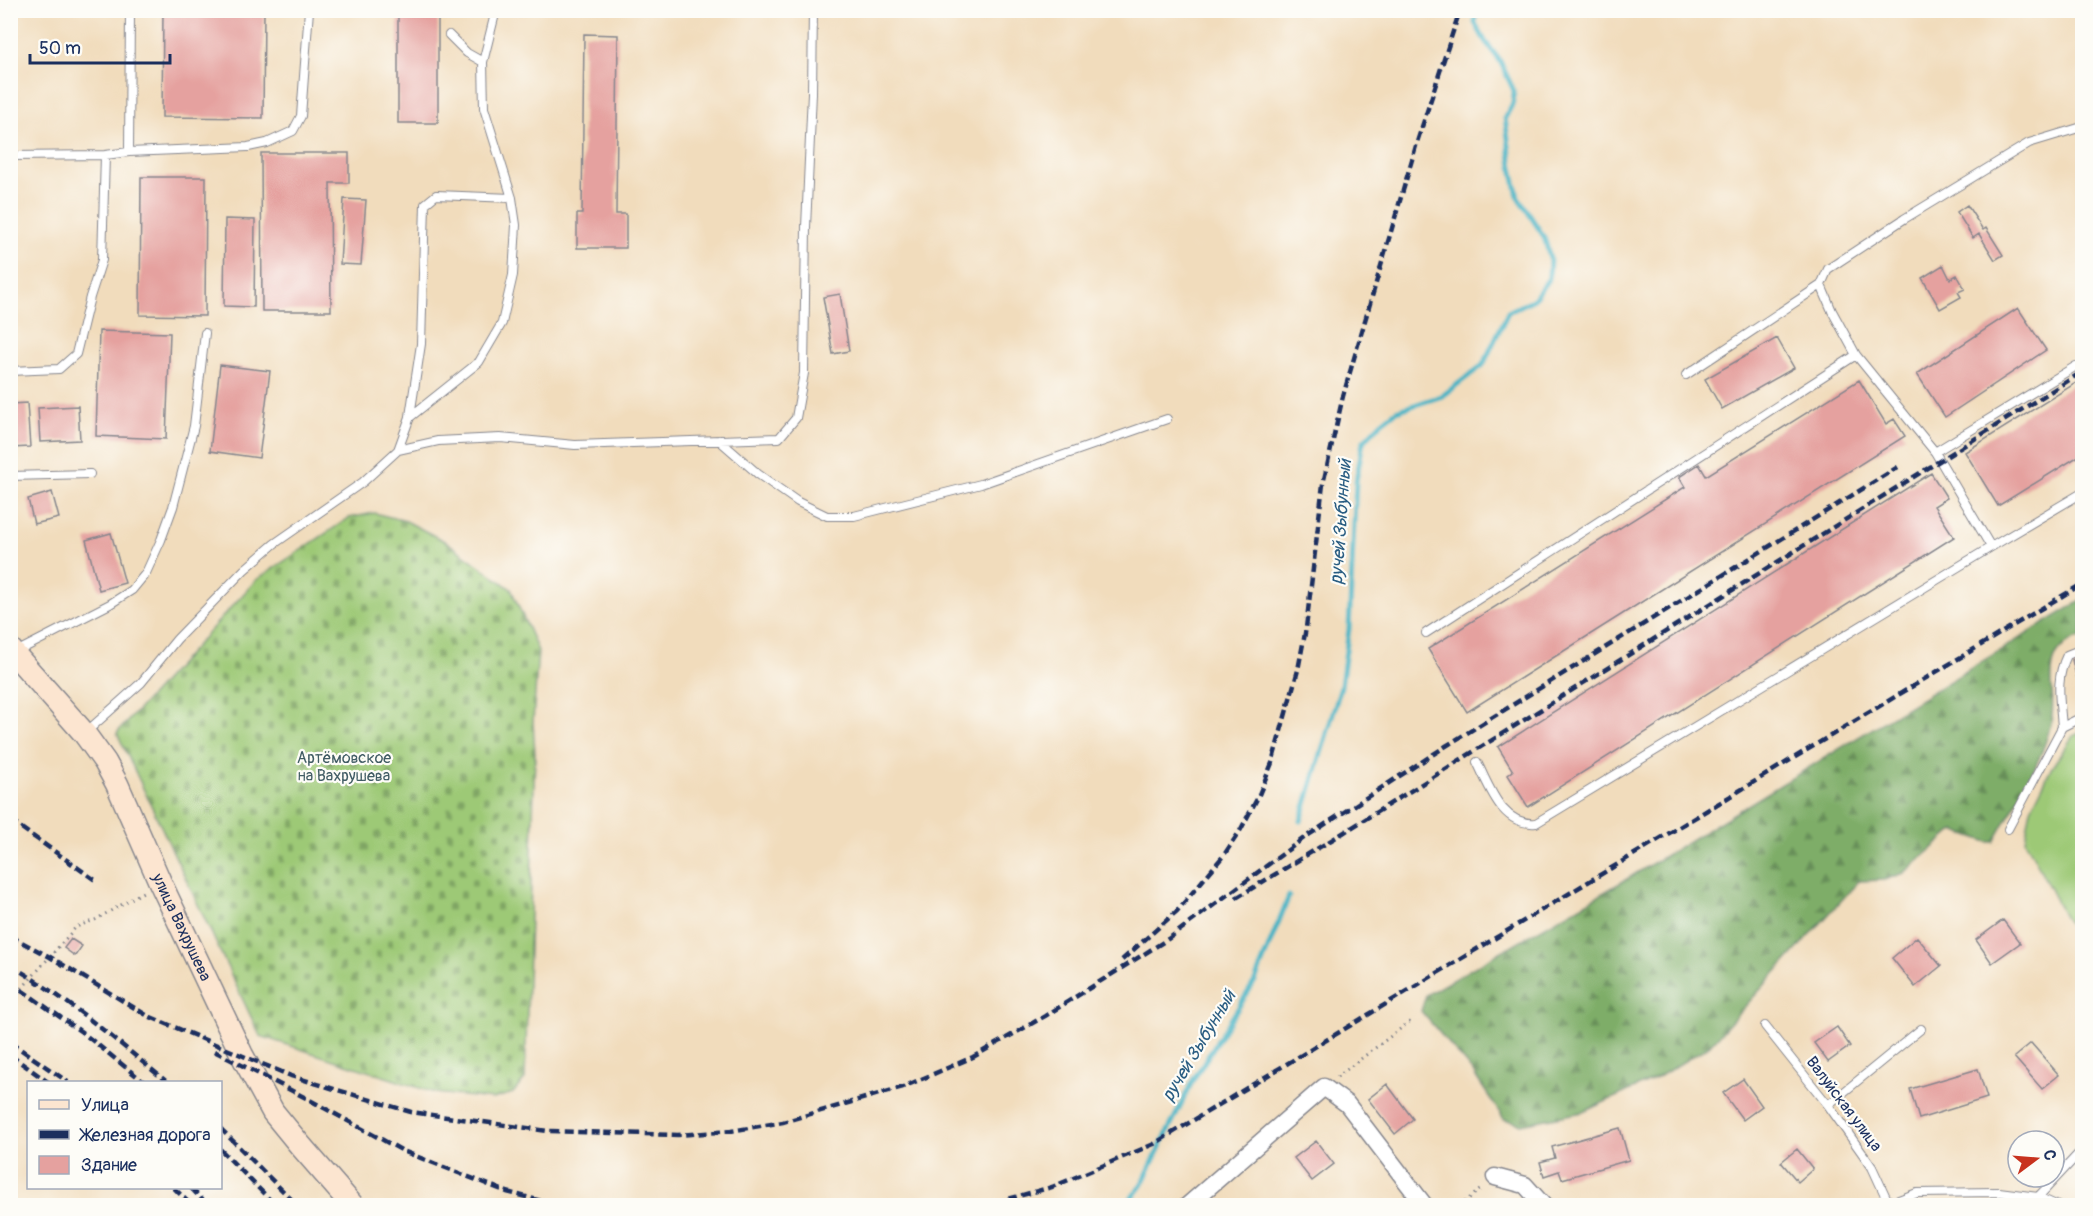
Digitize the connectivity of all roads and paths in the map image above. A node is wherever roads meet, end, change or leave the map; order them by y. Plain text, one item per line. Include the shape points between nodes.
1 (130, 10) edge
2 (309, 10) edge
3 (495, 10) edge
4 (813, 10) edge
5 (449, 35) dead end
6 (483, 62) junction
7 (2082, 127) edge
8 (129, 152) junction
9 (105, 155) junction
10 (10, 156) edge
11 (512, 198) junction
12 (1821, 285) junction
13 (205, 333) dead end
14 (1856, 355) junction
15 (2076, 366) dead end
16 (10, 371) edge
17 (1686, 375) dead end
18 (410, 417) junction
19 (1167, 419) dead end
20 (719, 440) junction
21 (399, 450) junction
22 (1935, 452) junction
23 (90, 474) dead end
24 (10, 476) edge
25 (2082, 493) edge
26 (1991, 547) junction
27 (1426, 633) dead end
28 (2082, 649) edge
29 (12, 651) edge
30 (2082, 717) edge
31 (2062, 727) junction
32 (84, 733) junction
33 (1477, 762) dead end
34 (2008, 829) dead end
35 (160, 882) junction
36 (10, 1002) edge
37 (1413, 1020) dead end
38 (1765, 1026) dead end
39 (1921, 1029) dead end
40 (1324, 1087) junction
41 (1828, 1105) junction
42 (2082, 1150) edge
43 (1495, 1177) joint
44 (2038, 1197) junction
45 (1888, 1205) edge
46 (353, 1206) edge
47 (1187, 1206) edge
48 (1425, 1206) edge
49 (1460, 1206) edge
50 (1544, 1206) edge
51 (2058, 1206) edge

1 - 8 lane
2 - 8 lane via 301,116 293,131 248,147
3 - 6 lane
4 - 20 lane via 804,373 796,417 779,438
5 - 6 lane
6 - 11 lane via 484,108
7 - 12 lane via 2029,143 1828,269
8 - 9 lane
9 - 10 lane
9 - 16 lane via 102,260 76,354 59,369
11 - 18 lane via 516,225 513,275 502,323 479,362
11 - 18 lane via 436,195 424,204 421,344
12 - 14 lane
12 - 17 lane
13 - 29 lane via 194,426 173,507 146,573 132,590 110,604
14 - 22 lane
14 - 27 lane
15 - 22 lane
18 - 21 lane
19 - 20 lane via 981,484 854,516 826,516 798,502
20 - 21 lane via 576,445 500,438 438,441
21 - 32 lane via 363,482 274,544 244,570 177,639 141,683
22 - 26 lane
23 - 24 lane
25 - 26 lane
26 - 33 lane via 1536,823 1524,824 1504,813
28 - 31 lane via 2067,655 2060,671
29 - 32 main road, улица Вахрушева
30 - 31 lane
31 - 34 lane
32 - 35 main road, улица Вахрушева via 117,784
35 - 36 path via 76,927
35 - 46 main road, улица Вахрушева via 273,1112
37 - 40 path
38 - 41 lane, Валуйская улица
39 - 41 lane
40 - 47 street
40 - 48 street via 1347,1104
41 - 45 lane, Валуйская улица via 1872,1167
42 - 44 lane
43 - 49 path
43 - 50 street via 1524,1185
44 - 45 lane via 1999,1192 1917,1193
44 - 51 lane

